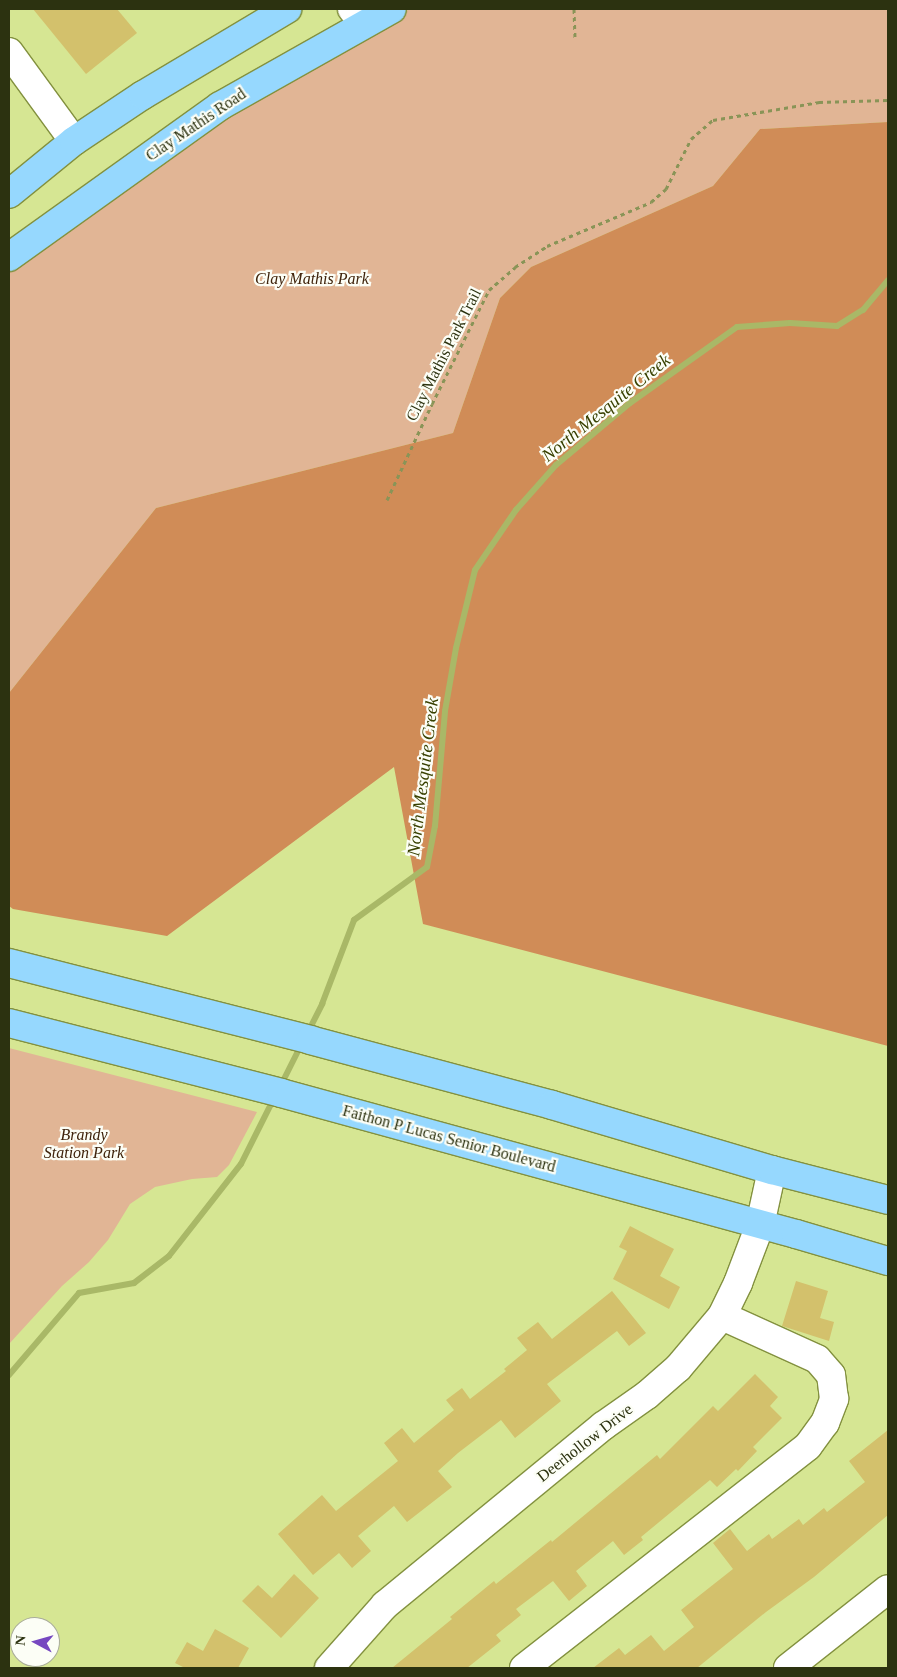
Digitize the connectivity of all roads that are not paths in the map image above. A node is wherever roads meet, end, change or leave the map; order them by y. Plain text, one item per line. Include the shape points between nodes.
1 (287, 9) edge
2 (392, 9) edge
3 (358, 16) edge
4 (9, 52) edge
5 (74, 141) junction
6 (9, 194) edge
7 (9, 257) edge
8 (9, 963) edge
9 (9, 1023) edge
10 (772, 1170) junction
11 (888, 1200) edge
12 (760, 1225) junction
13 (888, 1261) edge
14 (722, 1316) junction
15 (888, 1589) edge
16 (329, 1668) edge
17 (524, 1668) edge
18 (788, 1668) edge

1 - 5 main road via 197,61
2 - 3 main road, Clay Mathis Road
3 - 7 main road, Clay Mathis Road via 220,106
4 - 5 street
5 - 6 main road
8 - 10 main road via 408,1066
9 - 12 main road, Faithon P Lucas Senior Boulevard
10 - 11 main road
10 - 12 street, Deerhollow Drive
12 - 13 main road, Faithon P Lucas Senior Boulevard
12 - 14 street, Deerhollow Drive
14 - 16 street, Deerhollow Drive via 678,1368 647,1395 602,1426 384,1605
14 - 17 street via 817,1360 831,1375 834,1399 825,1423 808,1446
15 - 18 street

